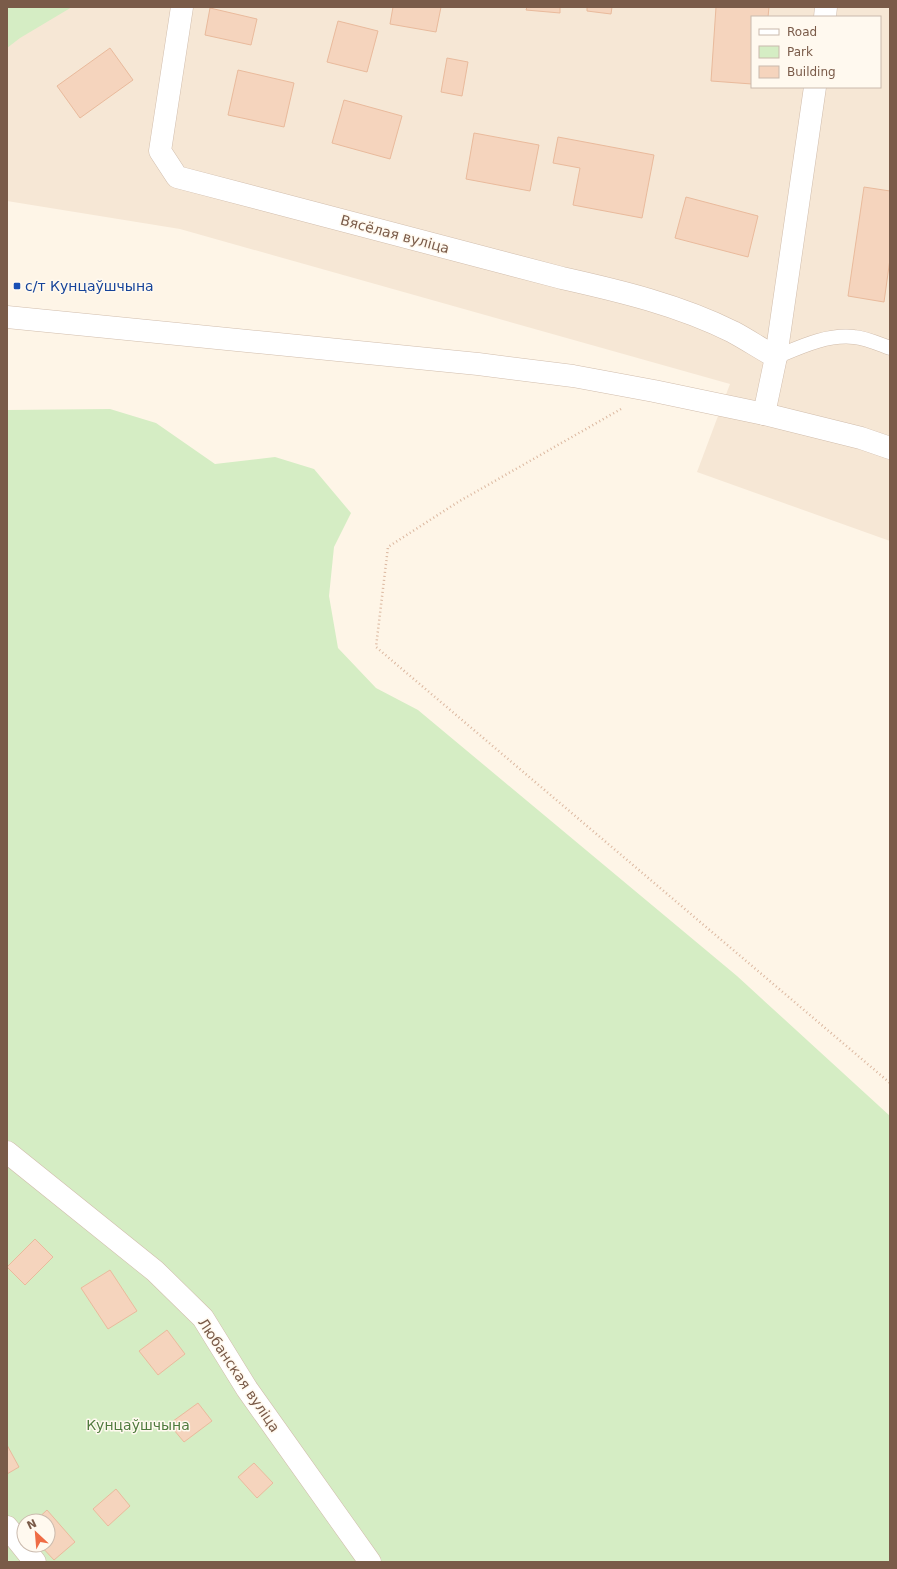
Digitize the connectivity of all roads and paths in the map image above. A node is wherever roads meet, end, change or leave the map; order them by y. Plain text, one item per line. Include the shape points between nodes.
1 (182, 7) edge
2 (815, 88) edge
3 (7, 316) edge
4 (890, 348) edge
5 (776, 357) junction
6 (654, 391) junction
7 (764, 414) junction
8 (890, 448) edge
9 (890, 1083) edge
10 (7, 1152) edge
11 (7, 1527) edge
12 (34, 1562) edge
13 (370, 1562) edge

1 - 5 street, Вясёлая вуліца via 160,151 177,176 562,278 626,292 688,313 733,332
2 - 5 street
3 - 6 street via 478,364 574,376
4 - 5 lane via 855,337 835,337 816,341
5 - 7 street
6 - 7 street
6 - 9 path via 458,502 388,547 376,647
7 - 8 street
10 - 13 street, Любанская вуліца via 156,1271 203,1318 247,1389
11 - 12 street

